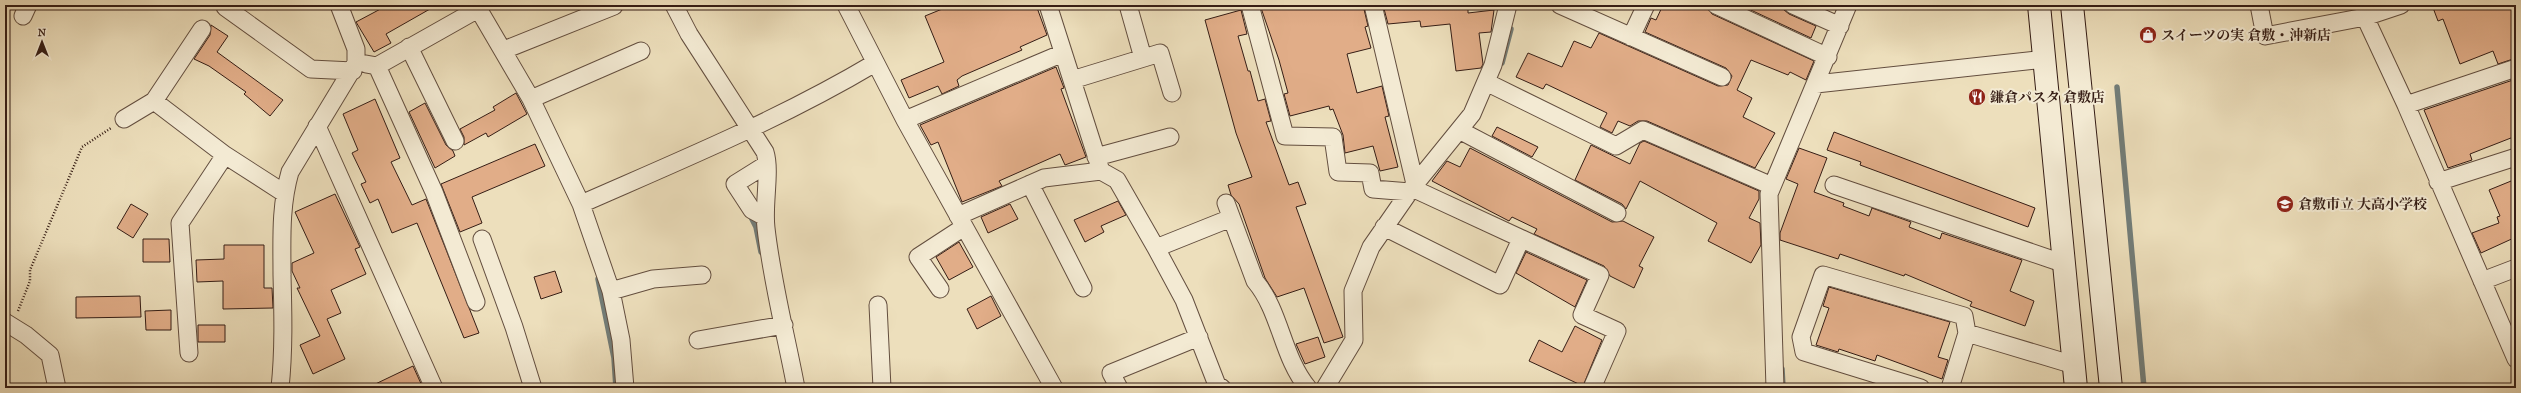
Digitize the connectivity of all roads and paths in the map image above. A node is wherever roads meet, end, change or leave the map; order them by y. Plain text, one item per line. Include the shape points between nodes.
1 (339, 5) edge
2 (674, 5) edge
3 (846, 5) edge
4 (1048, 5) edge
5 (1128, 5) edge
6 (1250, 5) edge
7 (1373, 5) edge
8 (1508, 5) edge
9 (1560, 5) edge
10 (1646, 5) edge
11 (1716, 5) edge
12 (1793, 5) edge
13 (1848, 5) edge
14 (2039, 5) edge
15 (2072, 5) edge
16 (2259, 5) edge
17 (2401, 5) edge
18 (614, 6) edge
19 (225, 7) dead end
20 (474, 9) edge
21 (2365, 17) junction
22 (1840, 26) junction
23 (202, 29) dead end
24 (1631, 37) junction
25 (409, 47) junction
26 (504, 50) junction
27 (641, 51) dead end
28 (1063, 53) junction
29 (1828, 57) junction
30 (1143, 58) junction
31 (2046, 59) junction
32 (377, 66) junction
33 (871, 66) junction
34 (354, 67) junction
35 (2516, 68) edge
36 (1722, 77) dead end
37 (1072, 80) junction
38 (1486, 82) junction
39 (1816, 84) junction
40 (1172, 93) dead end
41 (531, 99) junction
42 (154, 101) junction
43 (2406, 105) junction
44 (124, 119) joint
45 (905, 120) junction
46 (317, 126) junction
47 (754, 127) junction
48 (1459, 130) junction
49 (1170, 137) dead end
50 (455, 141) dead end
51 (225, 155) junction
52 (2516, 157) edge
53 (766, 158) junction
54 (1098, 164) junction
55 (2438, 182) junction
56 (1030, 184) junction
57 (1834, 185) dead end
58 (1772, 186) junction
59 (1412, 188) junction
60 (284, 193) junction
61 (582, 204) junction
62 (1617, 213) dead end
63 (765, 217) junction
64 (962, 224) junction
65 (1384, 227) junction
66 (482, 239) dead end
67 (1520, 239) junction
68 (1156, 248) junction
69 (2065, 264) junction
70 (2516, 268) edge
71 (702, 275) dead end
72 (2482, 282) junction
73 (940, 288) dead end
74 (1083, 288) dead end
75 (611, 291) junction
76 (476, 302) dead end
77 (878, 305) dead end
78 (8, 324) edge
79 (778, 326) junction
80 (1967, 333) junction
81 (1199, 337) junction
82 (698, 340) dead end
83 (189, 353) dead end
84 (2516, 359) edge
85 (2074, 365) junction
86 (57, 388) edge
87 (280, 388) edge
88 (434, 388) edge
89 (533, 388) edge
90 (625, 388) edge
91 (796, 388) edge
92 (882, 388) edge
93 (1054, 388) edge
94 (1119, 388) edge
95 (1222, 388) edge
96 (1308, 388) edge
97 (1325, 388) edge
98 (1592, 388) edge
99 (1775, 388) edge
100 (1921, 388) edge
101 (1950, 388) edge
102 (2076, 388) edge
103 (2111, 388) edge

1 - 34 street via 356,49
2 - 47 street via 689,34
3 - 33 street
4 - 28 street
5 - 30 street
6 - 59 street via 1285,136 1333,137 1338,172 1370,173 1373,189
7 - 59 street
8 - 38 street via 1503,32
9 - 24 street
10 - 24 street
11 - 29 street
12 - 22 street
13 - 22 street
14 - 31 street
15 - 103 street
16 - 21 street via 2265,36
17 - 21 street
18 - 26 street
19 - 34 street via 311,69
20 - 25 street
20 - 26 street
21 - 43 street
22 - 29 street
23 - 42 street
24 - 36 street
25 - 32 street
25 - 50 street
26 - 41 street
27 - 41 street
28 - 37 street
28 - 45 street
29 - 39 street
30 - 37 street
30 - 40 street via 1160,53
31 - 39 street
31 - 69 street
32 - 34 street
32 - 76 street via 434,192
33 - 45 street
33 - 47 street via 823,94
34 - 46 street
35 - 43 street
37 - 54 street
38 - 48 street via 1472,114
38 - 58 street via 1616,146 1643,130
39 - 58 street
41 - 61 street
42 - 44 street
42 - 51 street
43 - 55 street
44 - 78 path via 82,147 30,270 30,281
45 - 64 street
46 - 60 street via 290,172
46 - 88 street
47 - 53 street
47 - 61 street
48 - 59 street
48 - 62 street
49 - 54 street
51 - 60 street
51 - 83 street via 180,223
52 - 55 street
53 - 63 street
53 - 63 street via 735,184 752,210
54 - 56 street
54 - 68 street via 1117,180
55 - 72 street
56 - 64 street
56 - 74 street
57 - 69 street
58 - 99 street via 1769,194
59 - 65 street
59 - 67 street
60 - 87 street via 281,216 284,351
61 - 75 street
63 - 79 street
64 - 73 street via 918,257
64 - 93 street
65 - 67 street via 1500,285
65 - 97 street via 1371,248 1353,291 1354,340
66 - 89 street
67 - 98 street via 1600,275 1582,315 1617,331
68 - 81 street via 1184,300
68 - 96 street via 1228,210 1255,281 1262,289 1275,316 1289,359
69 - 85 street
70 - 72 street
71 - 75 street via 653,279
72 - 84 street
75 - 90 street via 621,340
77 - 92 street
78 - 86 street via 50,355
79 - 82 street
79 - 91 street
80 - 85 street
80 - 100 street via 1964,316 1823,275 1801,338 1804,352
80 - 101 street
81 - 94 street via 1111,373
81 - 95 street via 1218,385
85 - 102 street

